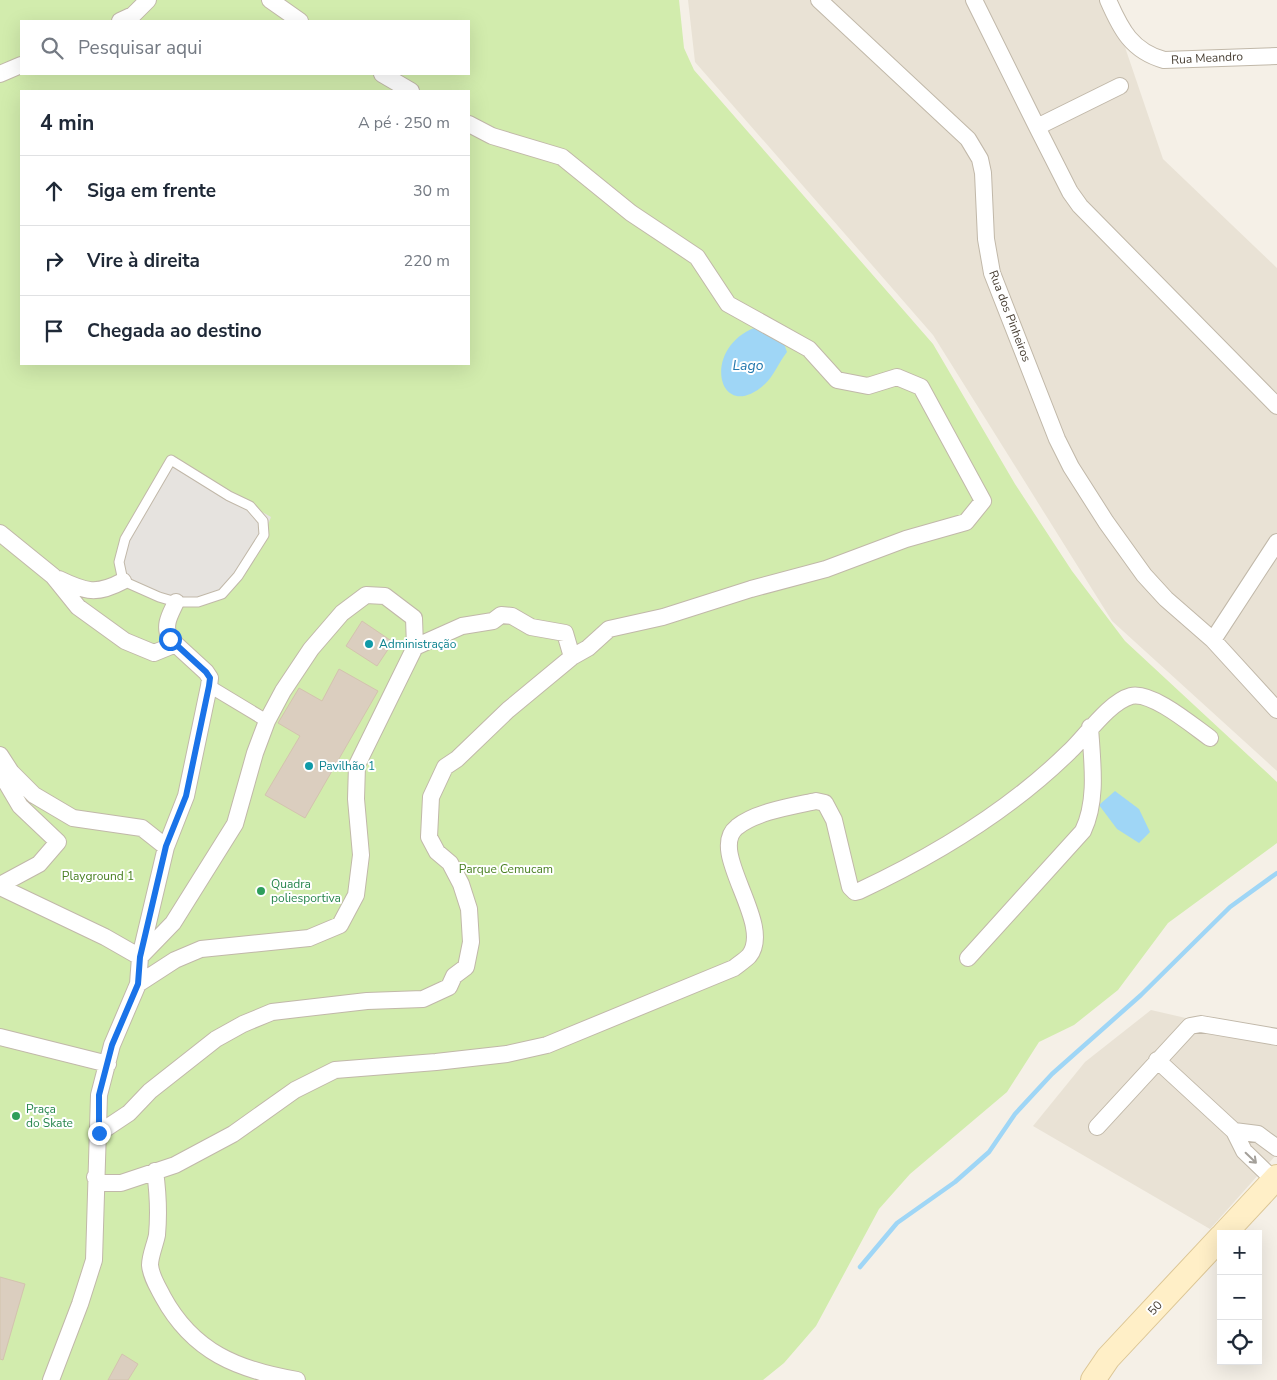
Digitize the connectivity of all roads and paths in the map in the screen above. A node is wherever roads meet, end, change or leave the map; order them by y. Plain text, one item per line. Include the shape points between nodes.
1 (148, 0) edge
2 (270, 0) edge
3 (819, 0) edge
4 (974, 0) edge
5 (1108, 0) edge
6 (122, 20) edge
7 (299, 20) edge
8 (1277, 56) edge
9 (20, 65) edge
10 (0, 74) edge
11 (384, 75) edge
12 (1120, 86) dead end
13 (409, 90) edge
14 (470, 125) edge
15 (1037, 127) junction
16 (1277, 406) edge
17 (0, 532) edge
18 (1277, 542) edge
19 (52, 576) junction
20 (123, 581) junction
21 (176, 602) junction
22 (1213, 640) junction
23 (176, 644) junction
24 (415, 647) junction
25 (572, 657) junction
26 (209, 686) junction
27 (1277, 710) edge
28 (267, 721) junction
29 (1090, 727) junction
30 (1210, 738) dead end
31 (0, 755) edge
32 (0, 772) edge
33 (166, 846) junction
34 (0, 886) edge
35 (140, 957) junction
36 (968, 958) dead end
37 (138, 984) junction
38 (1277, 1036) edge
39 (0, 1037) edge
40 (1157, 1060) junction
41 (108, 1064) junction
42 (1097, 1127) dead end
43 (1234, 1131) junction
44 (99, 1133) junction
45 (1277, 1148) edge
46 (156, 1171) junction
47 (95, 1177) junction
48 (1276, 1179) edge
49 (1228, 1230) edge
50 (1217, 1242) edge
51 (52, 1380) edge
52 (297, 1380) edge
53 (1093, 1380) edge

1 - 6 street via 133,15
2 - 7 street
3 - 22 street, Rua dos Pinheiros via 975,149 983,173 986,239 992,273 1057,439 1101,514 1144,575
4 - 15 street
5 - 8 street, Rua Meandro via 1124,32 1148,56 1164,60
9 - 10 street
11 - 13 street
12 - 15 street
14 - 25 street via 492,136 562,157 631,213 697,258 728,304 808,349 837,380 868,386 897,377 921,388 983,501 966,522 906,539 826,569 662,617 609,629
15 - 16 street via 1080,206
17 - 19 street
18 - 22 street
19 - 20 street via 83,591 106,590
19 - 23 street via 78,607 125,641 154,653
20 - 21 lane
20 - 21 lane via 119,562 125,538 171,460 250,506 264,521 264,535 238,576 222,594 198,602
21 - 23 street via 166,624 170,639
22 - 27 street, Rua dos Pinheiros
23 - 26 street via 206,672 210,678
24 - 25 street via 462,626 493,621 501,615 512,616 531,627 565,633
24 - 28 street via 414,618 385,596 366,595 342,613 311,648 282,691
24 - 37 street via 357,765 356,799 361,855 356,895 340,924 309,938 202,949 175,960
25 - 44 street via 445,767 431,797 429,837 437,852 450,863 469,909 471,942 466,966 454,976 449,988 424,999 367,1001 272,1012 243,1024 216,1039 150,1091 129,1113
26 - 28 street
26 - 33 street via 186,796
28 - 35 street via 235,824 173,923
29 - 30 street via 1119,703 1131,696 1142,696 1159,703
29 - 36 street via 1093,789 1090,818 1083,831
29 - 46 street via 1071,750 997,812 903,870 859,891 850,888 834,820 825,803 816,801 779,810 749,819 736,827 728,847 750,913 755,941 749,955 734,968 547,1045 507,1054 335,1070 295,1090 233,1134 195,1156
31 - 33 street via 11,772 34,795 74,818 142,828
32 - 34 street via 20,806 58,842 39,864
33 - 35 street
34 - 35 street
35 - 37 street
37 - 41 street via 112,1045
38 - 40 street via 1194,1024
39 - 41 street
40 - 42 street
40 - 43 street
41 - 44 street via 99,1095
43 - 45 street via 1258,1134
43 -> 48 street via 1244,1151
44 - 47 street
46 - 47 street via 121,1183 102,1183
46 - 52 street via 159,1205 150,1265 168,1306 206,1349 226,1360
47 - 51 street via 97,1235 92,1270
48 - 49 main road
50 - 53 main road, 50 via 1108,1358

